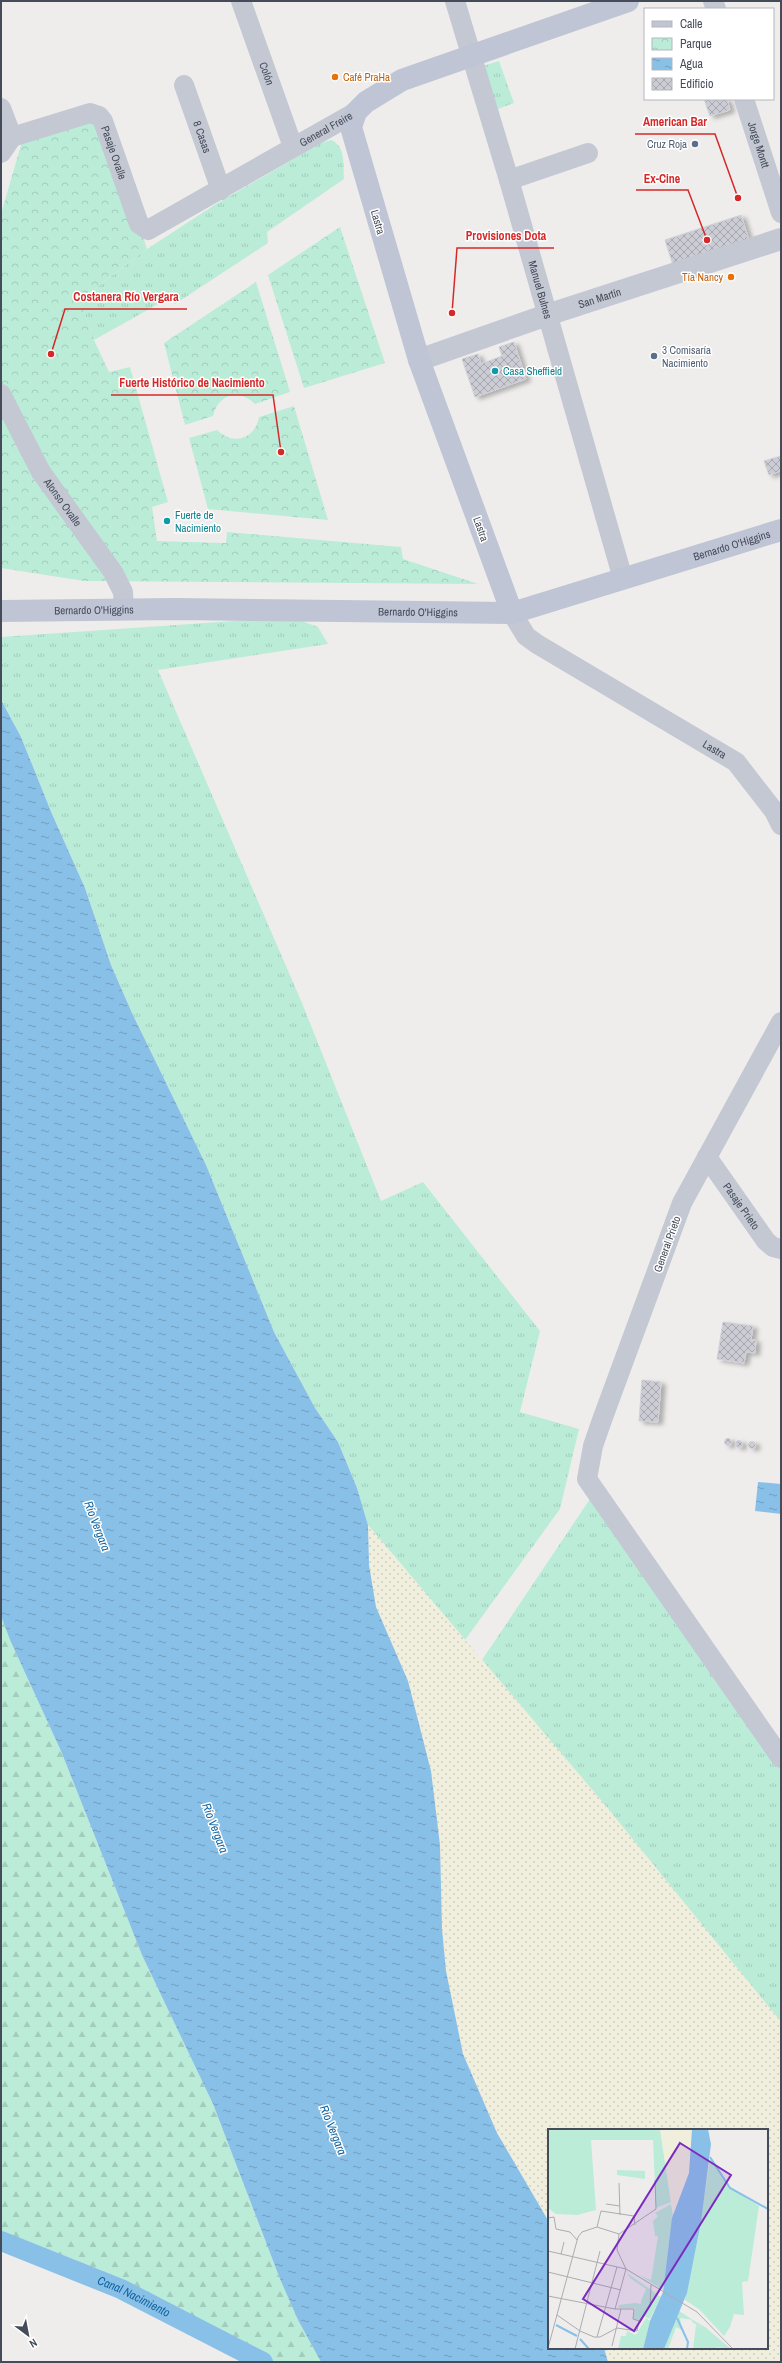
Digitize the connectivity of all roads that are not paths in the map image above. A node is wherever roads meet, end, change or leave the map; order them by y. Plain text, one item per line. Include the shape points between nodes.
1 (241, 1) edge
2 (455, 1) edge
3 (628, 1) edge
4 (471, 54) junction
5 (184, 84) dead end
6 (744, 100) edge
7 (1, 108) edge
8 (356, 112) junction
9 (7, 145) edge
10 (292, 147) junction
11 (588, 152) dead end
12 (509, 180) junction
13 (221, 190) junction
14 (781, 213) edge
15 (144, 228) joint
16 (781, 239) edge
17 (547, 315) junction
18 (419, 360) junction
19 (1, 394) edge
20 (781, 530) edge
21 (622, 579) junction
22 (124, 609) junction
23 (1, 611) edge
24 (512, 613) junction
25 (781, 825) edge
26 (781, 1022) edge
27 (707, 1157) junction
28 (781, 1249) edge
29 (781, 1758) edge

1 - 10 street, Colón
2 - 4 street, Manuel Bulnes
3 - 4 main road, General Freire
4 - 8 main road, General Freire via 402,80 372,98
4 - 12 street, Manuel Bulnes
5 - 13 street, 8 Casas
6 - 14 street, Jorge Montt
7 - 9 street
8 - 10 street, General Freire
8 - 18 main road, Lastra via 351,127
9 - 15 street, Pasaje Ovalle via 90,113 99,116 103,121 139,224
10 - 13 street, General Freire
11 - 12 street
12 - 17 street, Manuel Bulnes
13 - 15 street, General Freire via 150,229
16 - 17 street, San Martín
17 - 18 street, San Martín
17 - 21 street, Manuel Bulnes
18 - 24 main road, Lastra
19 - 22 street, Alonso Ovalle via 40,472 113,572 123,592
20 - 21 main road, Bernardo O'Higgins
21 - 24 main road, Bernardo O'Higgins
22 - 23 main road, Bernardo O'Higgins
22 - 24 main road, Bernardo O'Higgins
24 - 25 street, Lastra via 518,625 537,644 736,762 774,811
26 - 27 street, General Prieto
27 - 28 street, Pasaje Prieto via 766,1241
27 - 29 street, General Prieto via 682,1203 593,1446 587,1480

